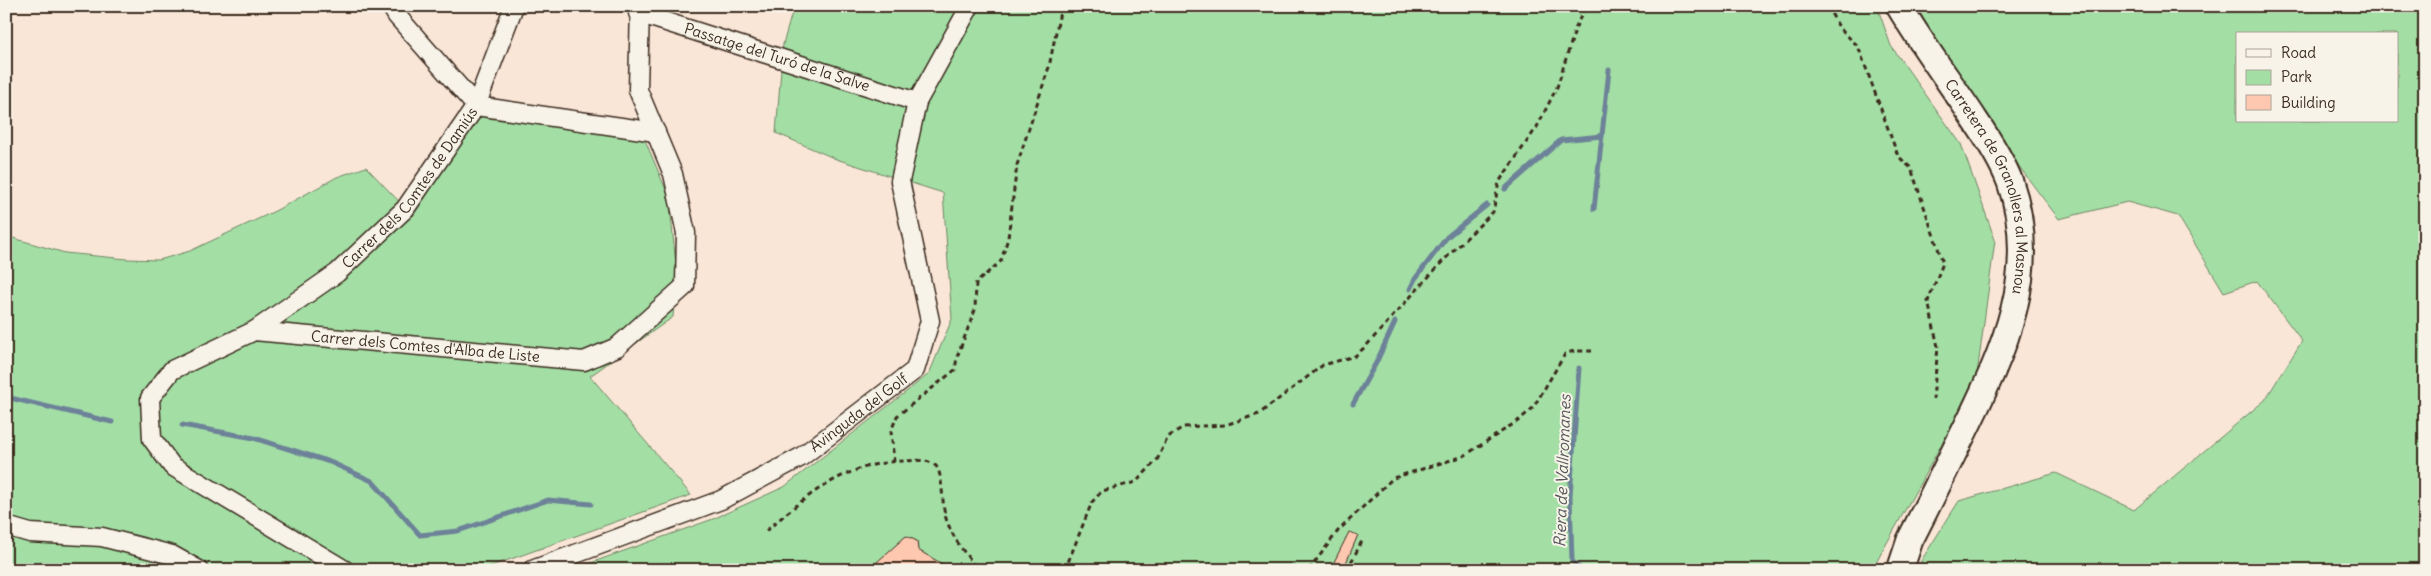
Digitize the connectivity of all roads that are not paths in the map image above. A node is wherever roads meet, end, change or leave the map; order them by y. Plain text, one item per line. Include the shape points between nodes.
1 (391, 6) edge
2 (514, 6) edge
3 (970, 6) edge
4 (1899, 6) edge
5 (639, 10) edge
6 (917, 102) junction
7 (476, 106) junction
8 (656, 132) junction
9 (254, 330) junction
10 (6, 526) edge
11 (199, 570) edge
12 (345, 570) edge
13 (532, 570) edge
14 (1900, 570) edge

1 - 7 street
2 - 7 street, Carrer dels Comtes de Damiús
3 - 6 street, Avinguda del Golf
4 - 14 main road, Carretera de Granollers al Masnou via 1988,139 2010,181 2023,241 2015,307 1998,358 1910,540
5 - 6 street, Passatge del Turó de la Salve
5 - 8 street, Carrer dels Comtes d'Alba de Liste via 638,90
6 - 13 street, Avinguda del Golf via 900,181 930,321 914,370 801,457 721,500
7 - 8 street
7 - 9 street, Carrer dels Comtes de Damiús via 405,209 337,273
8 - 9 street, Carrer dels Comtes d'Alba de Liste via 673,174 686,233 685,286 617,347 584,362
9 - 12 street via 172,370 150,398 152,439 172,466
10 - 11 street via 30,533 102,536 172,554

